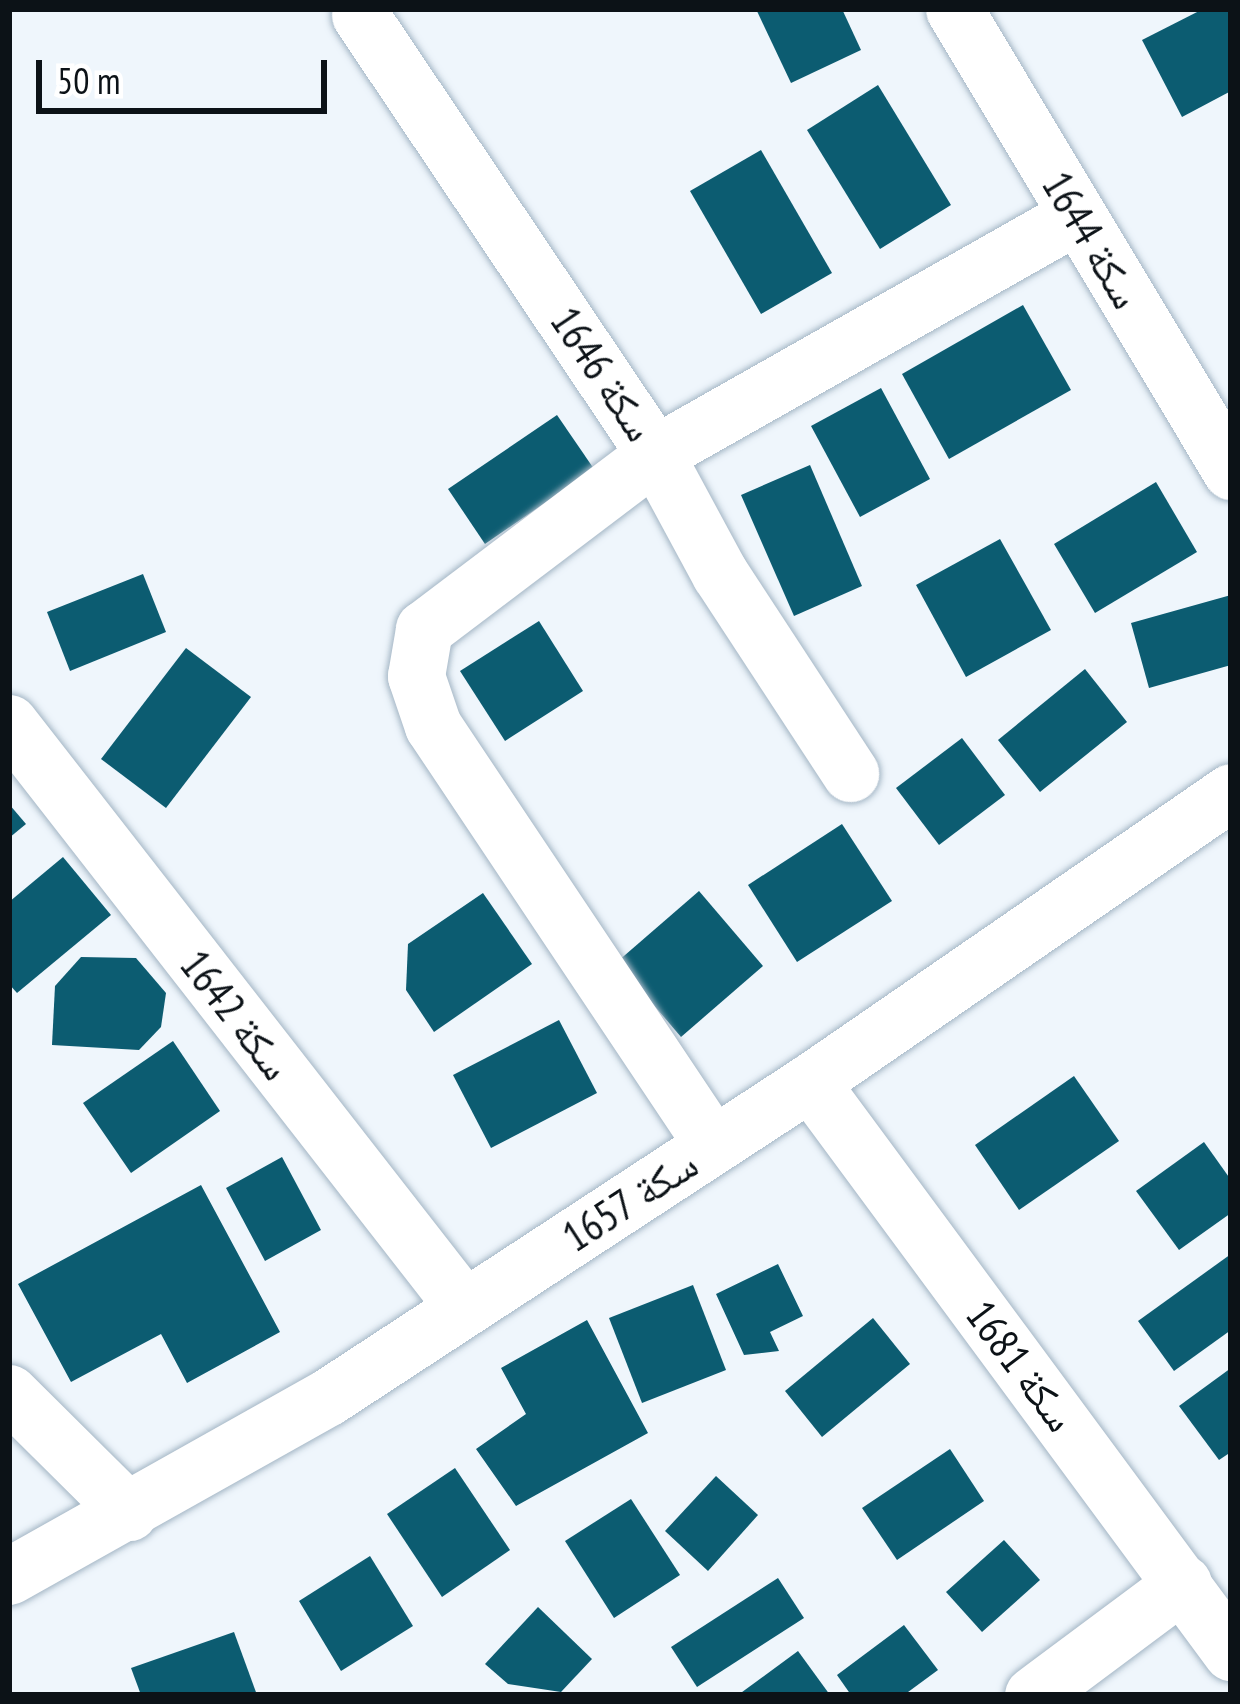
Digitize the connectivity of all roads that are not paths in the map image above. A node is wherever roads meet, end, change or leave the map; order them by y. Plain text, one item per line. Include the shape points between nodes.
1 (954, 9) edge
2 (370, 11) edge
3 (1076, 216) junction
4 (656, 454) junction
5 (1231, 471) edge
6 (9, 723) edge
7 (850, 773) dead end
8 (1231, 792) edge
9 (810, 1082) junction
10 (713, 1145) junction
11 (464, 1307) junction
12 (9, 1393) edge
13 (129, 1512) junction
14 (9, 1576) edge
15 (1183, 1583) junction
16 (1231, 1652) edge
17 (1033, 1695) edge

1 - 3 street, سكة 1644
2 - 4 street, سكة 1646
3 - 4 street, سكة 1646
3 - 5 street, سكة 1644
4 - 7 street via 720,574
4 - 10 street via 424,629 416,676 433,726
6 - 11 street, سكة 1642
8 - 9 street, سكة 1657
9 - 10 street, سكة 1657
9 - 15 street, سكة 1681
10 - 11 street, سكة 1657
11 - 13 street, سكة 1657
12 - 13 street
13 - 14 street, سكة 1657
15 - 16 street, سكة 1681
15 - 17 street

